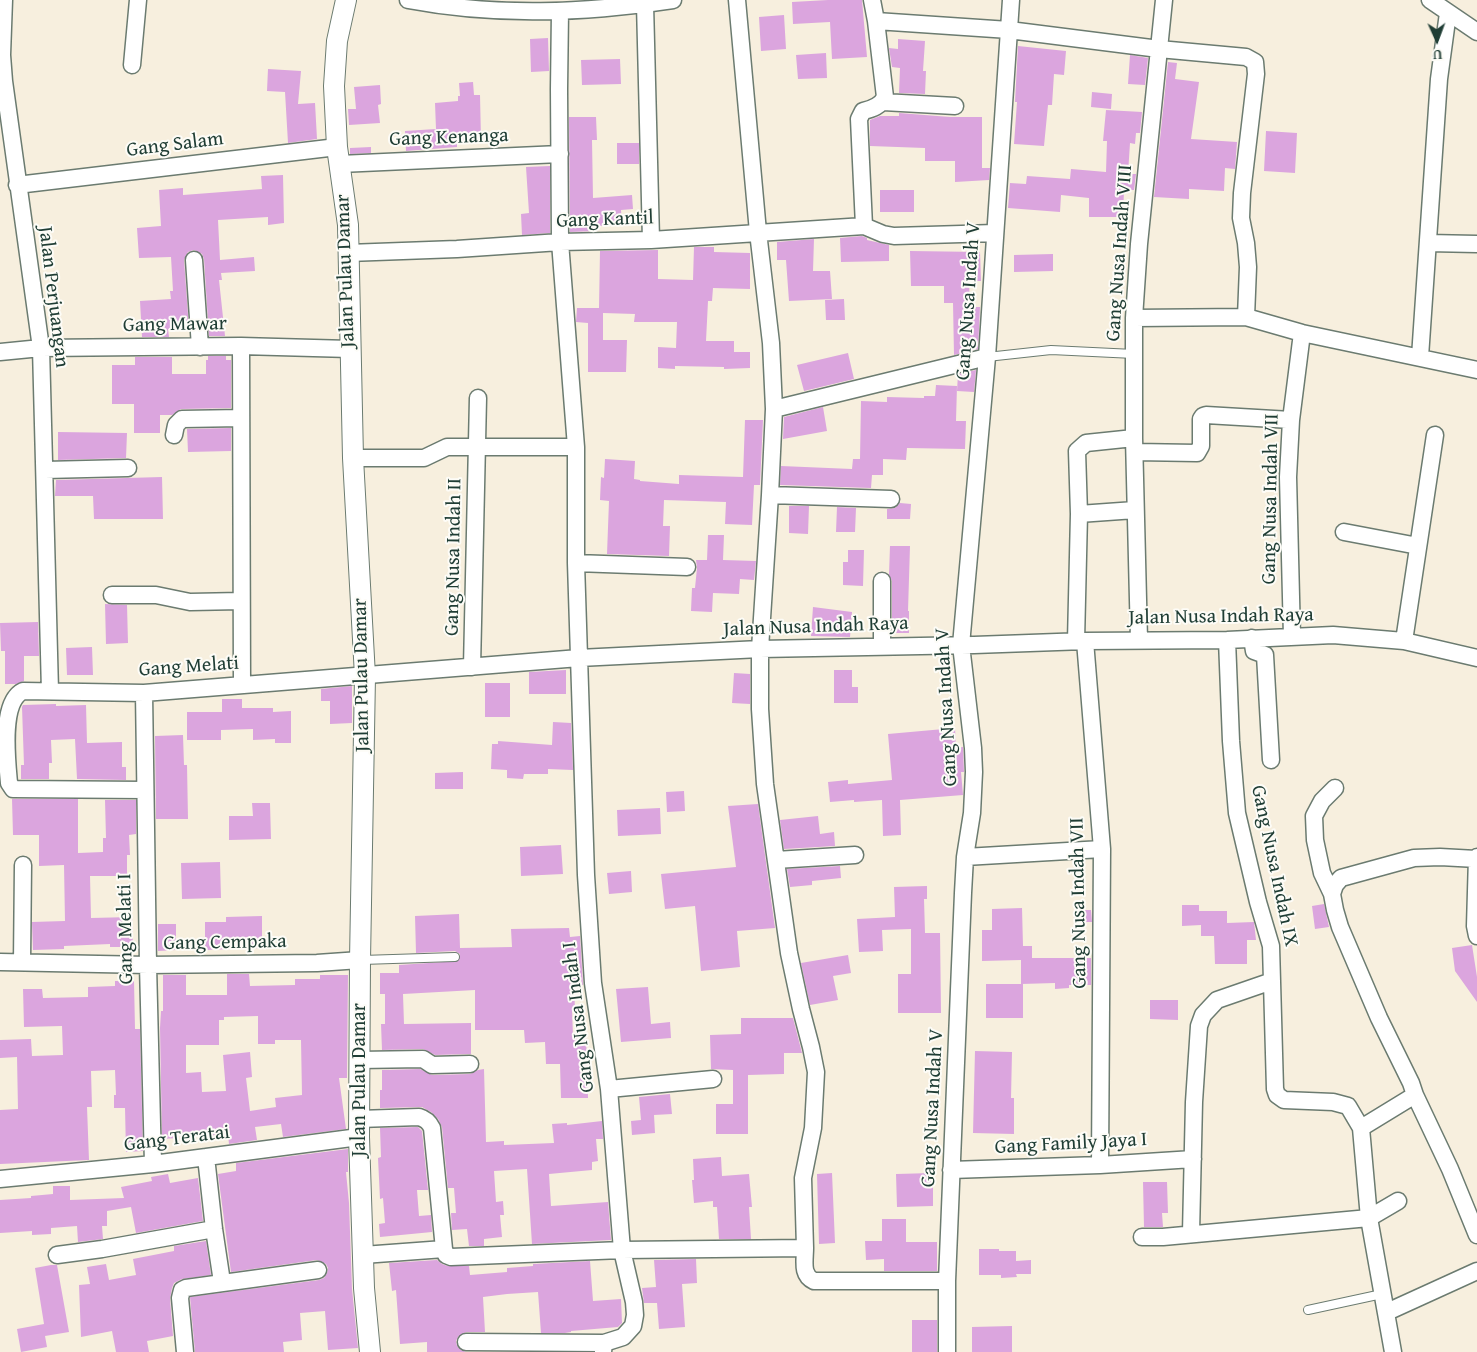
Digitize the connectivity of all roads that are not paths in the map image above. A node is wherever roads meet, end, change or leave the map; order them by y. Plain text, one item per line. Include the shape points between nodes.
1 (4, 0) edge
2 (138, 0) edge
3 (346, 0) edge
4 (408, 0) edge
5 (674, 0) edge
6 (737, 0) edge
7 (872, 0) edge
8 (1011, 0) edge
9 (1164, 0) edge
10 (1430, 0) edge
11 (623, 4) edge
12 (645, 4) junction
13 (560, 7) junction
14 (1448, 13) junction
15 (876, 21) junction
16 (1009, 30) junction
17 (1477, 32) edge
18 (1159, 49) junction
19 (132, 65) dead end
20 (883, 102) junction
21 (955, 106) dead end
22 (560, 154) junction
23 (339, 155) junction
24 (18, 186) junction
25 (864, 226) junction
26 (758, 232) junction
27 (995, 233) junction
28 (651, 240) junction
29 (560, 242) junction
30 (1428, 243) junction
31 (1477, 244) edge
32 (348, 253) junction
33 (194, 260) dead end
34 (1246, 317) junction
35 (1134, 318) junction
36 (1302, 333) junction
37 (241, 346) junction
38 (200, 347) junction
39 (41, 348) junction
40 (350, 348) junction
41 (0, 352) edge
42 (1134, 354) junction
43 (987, 357) junction
44 (1420, 357) junction
45 (1477, 370) edge
46 (478, 398) dead end
47 (774, 408) junction
48 (241, 418) junction
49 (1291, 420) junction
50 (1435, 435) dead end
51 (174, 436) dead end
52 (1135, 445) junction
53 (576, 447) junction
54 (478, 448) junction
55 (353, 458) junction
56 (128, 468) dead end
57 (45, 470) junction
58 (770, 495) junction
59 (891, 499) dead end
60 (1135, 510) junction
61 (1079, 514) junction
62 (1344, 532) dead end
63 (1418, 546) junction
64 (576, 563) junction
65 (688, 567) dead end
66 (882, 581) dead end
67 (112, 595) dead end
68 (241, 601) junction
69 (1292, 637) junction
70 (1252, 638) junction
71 (1139, 640) junction
72 (1228, 640) junction
73 (1081, 641) junction
74 (1404, 641) junction
75 (961, 645) junction
76 (882, 646) junction
77 (760, 650) junction
78 (579, 658) junction
79 (1477, 658) edge
80 (472, 667) junction
81 (365, 676) junction
82 (242, 685) junction
83 (50, 691) junction
84 (144, 693) junction
85 (3, 744) edge
86 (1271, 760) dead end
87 (1335, 788) dead end
88 (145, 790) junction
89 (1102, 849) junction
90 (855, 854) dead end
91 (965, 858) junction
92 (1477, 858) edge
93 (776, 860) junction
94 (24, 865) dead end
95 (1332, 894) junction
96 (1477, 936) edge
97 (455, 957) dead end
98 (360, 960) junction
99 (0, 962) edge
100 (22, 962) junction
101 (148, 965) junction
102 (1272, 981) junction
103 (359, 1060) junction
104 (470, 1064) dead end
105 (713, 1079) dead end
106 (609, 1089) junction
107 (1415, 1095) junction
108 (359, 1128) junction
109 (1361, 1128) junction
110 (206, 1157) junction
111 (1193, 1159) junction
112 (153, 1164) junction
113 (1100, 1165) junction
114 (951, 1170) junction
115 (0, 1179) edge
116 (1398, 1200) dead end
117 (1471, 1201) edge
118 (1369, 1218) junction
119 (214, 1229) junction
120 (1191, 1233) junction
121 (1477, 1235) edge
122 (1142, 1237) dead end
123 (804, 1248) junction
124 (444, 1250) junction
125 (622, 1250) junction
126 (57, 1255) dead end
127 (363, 1255) junction
128 (318, 1270) dead end
129 (1477, 1271) edge
130 (947, 1281) junction
131 (222, 1282) junction
132 (1382, 1294) junction
133 (1308, 1310) dead end
134 (1387, 1312) junction
135 (466, 1342) dead end
136 (603, 1348) edge
137 (185, 1352) edge
138 (370, 1352) edge
139 (947, 1352) edge
140 (1393, 1352) edge

1 - 24 street, Jalan Perjuangan via 2,55
2 - 19 street
3 - 23 street, Jalan Pulau Damar via 337,41 334,86
4 - 13 street via 504,12
5 - 12 street
6 - 26 street
7 - 15 street
8 - 16 street, Gang Nusa Indah V
9 - 18 street, Gang Nusa Indah VIII
10 - 14 street
11 - 12 street
11 - 13 street
12 - 28 street
13 - 22 street, Gang Nusa Indah I
14 - 17 street
14 - 30 street via 1439,79
15 - 16 street
15 - 20 street via 885,90
16 - 18 street
16 - 27 street, Gang Nusa Indah V
18 - 34 street via 1246,56 1255,62 1241,218 1248,267
18 - 35 street, Gang Nusa Indah VIII
20 - 21 street
20 - 25 street via 863,111 859,119
22 - 23 street, Gang Kenanga
22 - 29 street, Gang Nusa Indah I
23 - 24 street, Gang Salam
23 - 32 street, Jalan Pulau Damar via 348,225
24 - 39 street, Jalan Perjuangan
25 - 26 street, Gang Kantil
25 - 27 street via 894,236
26 - 28 street, Gang Kantil
26 - 47 street via 771,343
27 - 43 street, Gang Nusa Indah V
28 - 29 street, Gang Kantil
29 - 32 street, Gang Kantil
29 - 53 street, Gang Nusa Indah I
30 - 31 street
30 - 44 street
32 - 40 street, Jalan Pulau Damar
33 - 38 street
34 - 35 street
34 - 36 street
35 - 42 street, Gang Nusa Indah VIII
36 - 44 street
36 - 49 street, Gang Nusa Indah VII
37 - 38 street, Gang Mawar
37 - 40 street, Gang Mawar
37 - 48 street
38 - 39 street, Gang Mawar
39 - 41 street, Gang Mawar
39 - 57 street, Jalan Perjuangan
40 - 55 street, Jalan Pulau Damar
42 - 43 lane via 1051,350
42 - 52 street, Gang Nusa Indah VIII
43 - 47 street
43 - 75 street, Gang Nusa Indah V
44 - 45 street
46 - 54 street, Gang Nusa Indah II
47 - 58 street
48 - 51 street via 182,419 176,425
48 - 68 street
49 - 52 street via 1206,414 1201,419 1201,446 1197,452
49 - 69 street, Gang Nusa Indah VII via 1288,477
50 - 63 street
52 - 60 street, Gang Nusa Indah VIII
52 - 61 street via 1086,443 1077,451
53 - 54 street
53 - 64 street, Gang Nusa Indah I
54 - 55 street via 447,447 424,458
54 - 80 street, Gang Nusa Indah II
55 - 81 street, Jalan Pulau Damar
56 - 57 street
57 - 83 street, Jalan Perjuangan
58 - 59 street
58 - 77 street
60 - 61 street
60 - 71 street, Gang Nusa Indah VIII
61 - 73 street
62 - 63 street
63 - 74 street
64 - 65 street
64 - 78 street, Gang Nusa Indah I
66 - 76 street
67 - 68 street via 156,595 190,602
68 - 82 street
69 - 70 street, Jalan Nusa Indah Raya
69 - 74 street, Jalan Nusa Indah Raya via 1332,635
70 - 72 street, Jalan Nusa Indah Raya
70 - 86 street via 1254,651 1265,655
71 - 72 street, Jalan Nusa Indah Raya
71 - 73 street, Jalan Nusa Indah Raya
72 - 102 street, Gang Nusa Indah IX via 1237,813 1272,946
73 - 75 street, Jalan Nusa Indah Raya
73 - 89 street, Gang Nusa Indah VII
74 - 79 street, Jalan Nusa Indah Raya
75 - 76 street, Jalan Nusa Indah Raya
75 - 91 street, Gang Nusa Indah V via 973,748 972,812
76 - 77 street, Jalan Nusa Indah Raya
77 - 78 street, Jalan Nusa Indah Raya
77 - 93 street via 765,784
78 - 80 street, Jalan Nusa Indah Raya
78 - 106 street, Gang Nusa Indah I via 593,983
80 - 81 street, Jalan Nusa Indah Raya
81 - 82 street, Gang Melati
81 - 98 street, Jalan Pulau Damar
82 - 84 street, Gang Melati
83 - 84 street, Gang Melati
83 - 85 street, Gang Melati via 16,694 9,710
84 - 88 street, Gang Melati I
85 - 88 street via 9,783 13,789
87 - 95 street via 1322,801 1314,816 1322,873
88 - 101 street, Gang Melati I
89 - 91 street
89 - 113 street, Gang Nusa Indah VII
90 - 93 street
91 - 114 street, Gang Nusa Indah V
92 - 95 street via 1414,858 1341,878
92 - 96 street
93 - 123 street via 789,953 816,1072 813,1128 803,1178
94 - 100 street
95 - 107 street via 1340,927
97 - 98 lane
98 - 101 street, Gang Cempaka
98 - 103 street, Jalan Pulau Damar
99 - 100 street, Gang Cempaka
100 - 101 street, Gang Cempaka
101 - 112 street, Gang Melati I
102 - 109 street, Gang Nusa Indah IX via 1275,1089 1280,1098 1348,1106
102 - 111 street via 1217,1000 1203,1015 1199,1026
103 - 104 street via 422,1059 432,1065
103 - 108 street, Jalan Pulau Damar
105 - 106 street
106 - 125 street, Gang Nusa Indah I
107 - 109 street
107 - 117 street
108 - 110 street, Gang Teratai
108 - 124 street, Gang Teratai via 419,1117 426,1119 432,1128
108 - 127 street, Jalan Pulau Damar
109 - 118 street
110 - 112 street, Gang Teratai
110 - 119 street
111 - 113 street, Gang Family Jaya I
111 - 120 street
112 - 115 street, Gang Teratai
113 - 114 street, Gang Family Jaya I
114 - 130 street, Gang Nusa Indah V
116 - 118 street
117 - 121 street
118 - 120 street
118 - 132 street
119 - 126 street
119 - 131 street
120 - 122 street
123 - 125 street
123 - 130 street via 805,1272 814,1281
124 - 125 street via 456,1258
124 - 127 street
125 - 136 street, Gang Nusa Indah I via 634,1302 633,1326 623,1337
127 - 138 street, Jalan Pulau Damar
128 - 131 street
129 - 134 street
130 - 139 street, Gang Nusa Indah V
131 - 137 street via 186,1288 180,1293
132 - 133 lane
132 - 134 street
134 - 140 street
135 - 136 street

